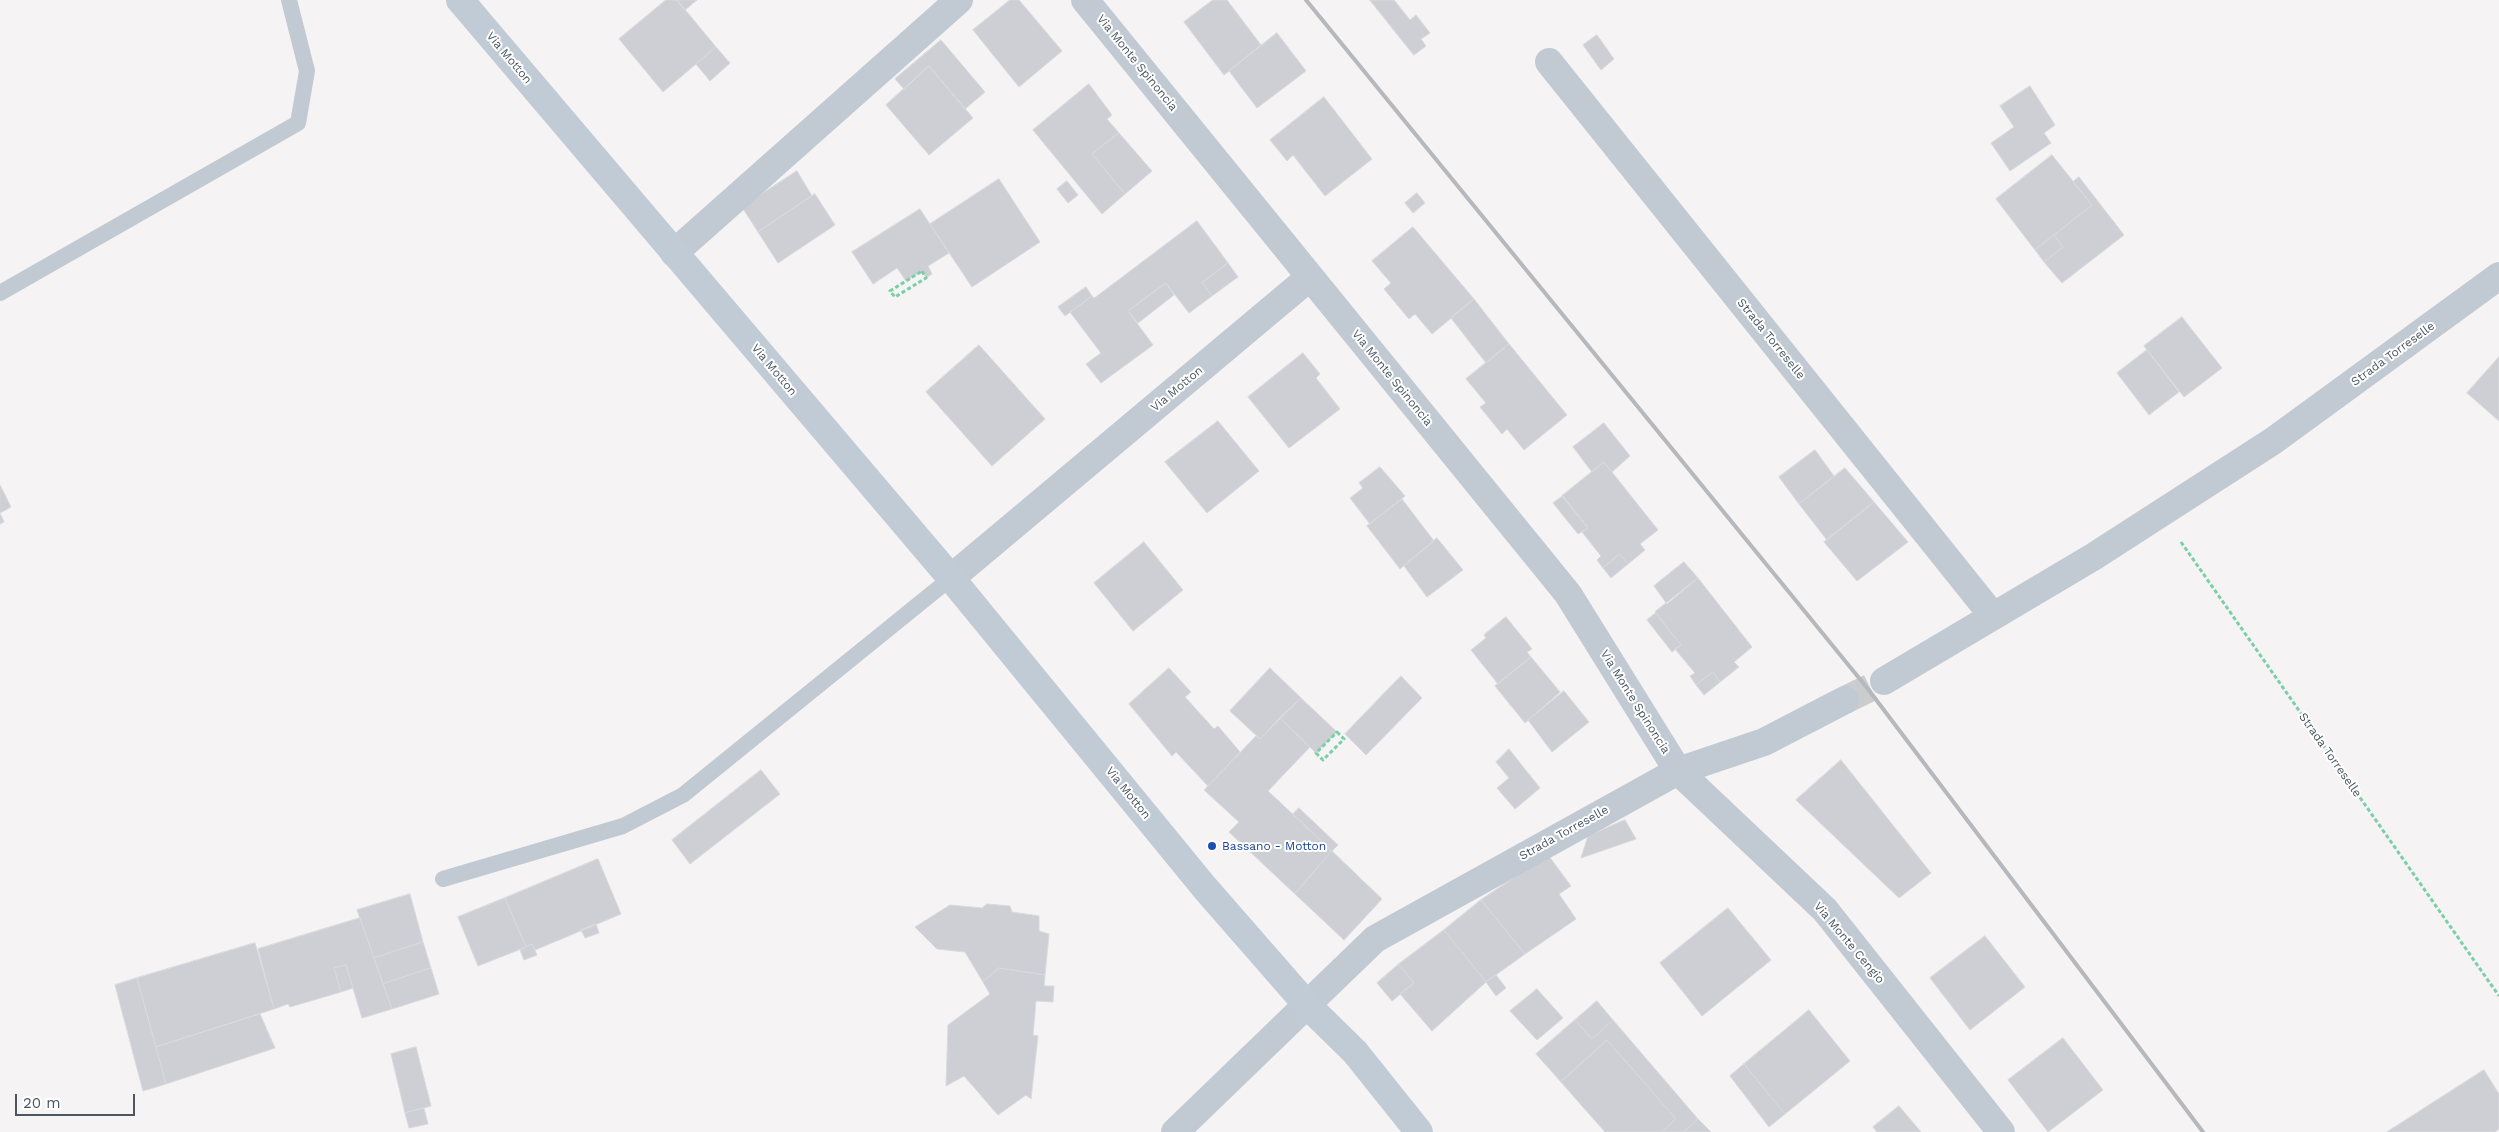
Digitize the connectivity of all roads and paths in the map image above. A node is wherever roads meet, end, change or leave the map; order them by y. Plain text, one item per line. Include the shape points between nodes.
1 (289, 0) edge
2 (460, 0) edge
3 (959, 0) edge
4 (1086, 0) edge
5 (1549, 62) dead end
6 (674, 253) junction
7 (2499, 276) edge
8 (1310, 277) junction
9 (926, 278) joint
10 (0, 292) edge
11 (2161, 513) junction
12 (951, 578) junction
13 (1993, 616) junction
14 (1884, 681) tunnel mouth
15 (1845, 700) tunnel mouth
16 (1337, 732) joint
17 (1678, 771) junction
18 (443, 879) dead end
19 (2499, 996) edge
20 (1308, 1006) junction
21 (1175, 1132) edge
22 (1419, 1132) edge
23 (2001, 1132) edge

1 - 10 lane via 307,71 298,123
2 - 6 main road, Via Motton
3 - 6 street
4 - 8 street, Via Monte Spinoncia
5 - 13 street, Strada Torreselle
6 - 12 main road, Via Motton
7 - 11 street, Strada Torreselle via 2273,441
8 - 12 street, Via Motton
8 - 17 street, Via Monte Spinoncia via 1568,594
9 - 9 path via 895,297 890,291 922,271
11 - 13 street, Strada Torreselle
11 - 19 path, Strada Torreselle
12 - 18 lane via 683,795 623,826
12 - 20 main road, Via Motton via 1206,888
13 - 14 street, Strada Torreselle
15 - 17 street, Strada Torreselle via 1764,742
16 - 16 path via 1344,739 1324,760 1316,753
17 - 20 street, Strada Torreselle via 1375,939
17 - 23 street, Via Monte Cengio via 1825,910
20 - 21 street
20 - 22 main road, Via Motton via 1355,1052

